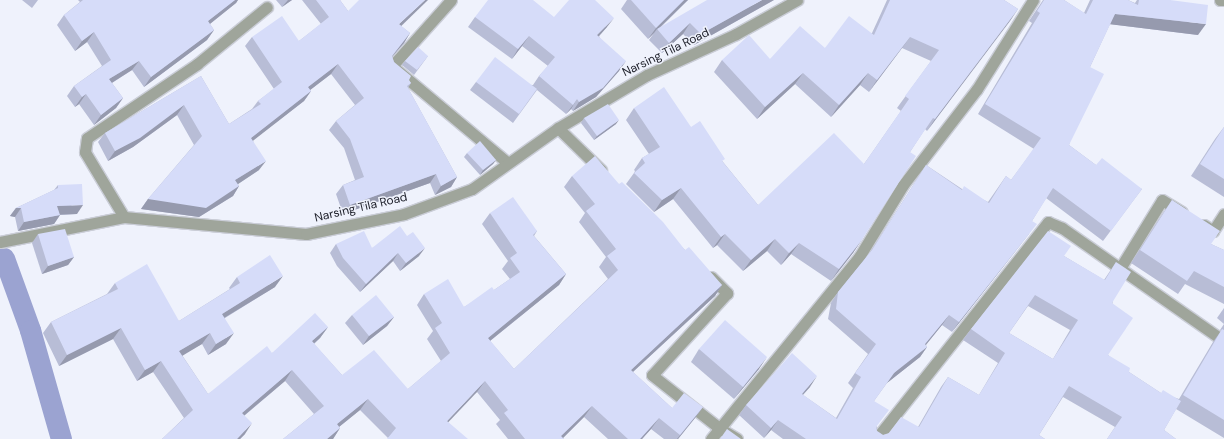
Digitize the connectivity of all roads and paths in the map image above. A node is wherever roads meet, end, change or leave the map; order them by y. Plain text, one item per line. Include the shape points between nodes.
1 (451, 0) edge
2 (797, 0) edge
3 (1033, 0) edge
4 (1220, 0) edge
5 (1224, 0) edge
6 (267, 6) dead end
7 (558, 128) junction
8 (507, 162) junction
9 (609, 178) edge
10 (1224, 214) edge
11 (124, 217) junction
12 (0, 242) edge
13 (1119, 270) junction
14 (705, 271) edge
15 (1224, 341) edge
16 (719, 428) junction
17 (711, 439) edge
18 (738, 439) edge
19 (876, 439) edge

1 - 8 street via 392,66
2 - 7 street, Narsing Tila Road via 736,34 647,74
3 - 16 street via 977,89 903,185 859,257 816,313
4 - 5 street
6 - 11 street via 197,64 86,138 85,152
7 - 8 street, Narsing Tila Road
7 - 9 street
8 - 11 street, Narsing Tila Road via 472,189 404,214 306,234
10 - 13 street via 1213,231 1162,200
11 - 12 street, Narsing Tila Road
13 - 15 street
13 - 19 street via 1062,228 1048,222
14 - 16 street via 727,293 652,375
16 - 17 street
16 - 18 street

